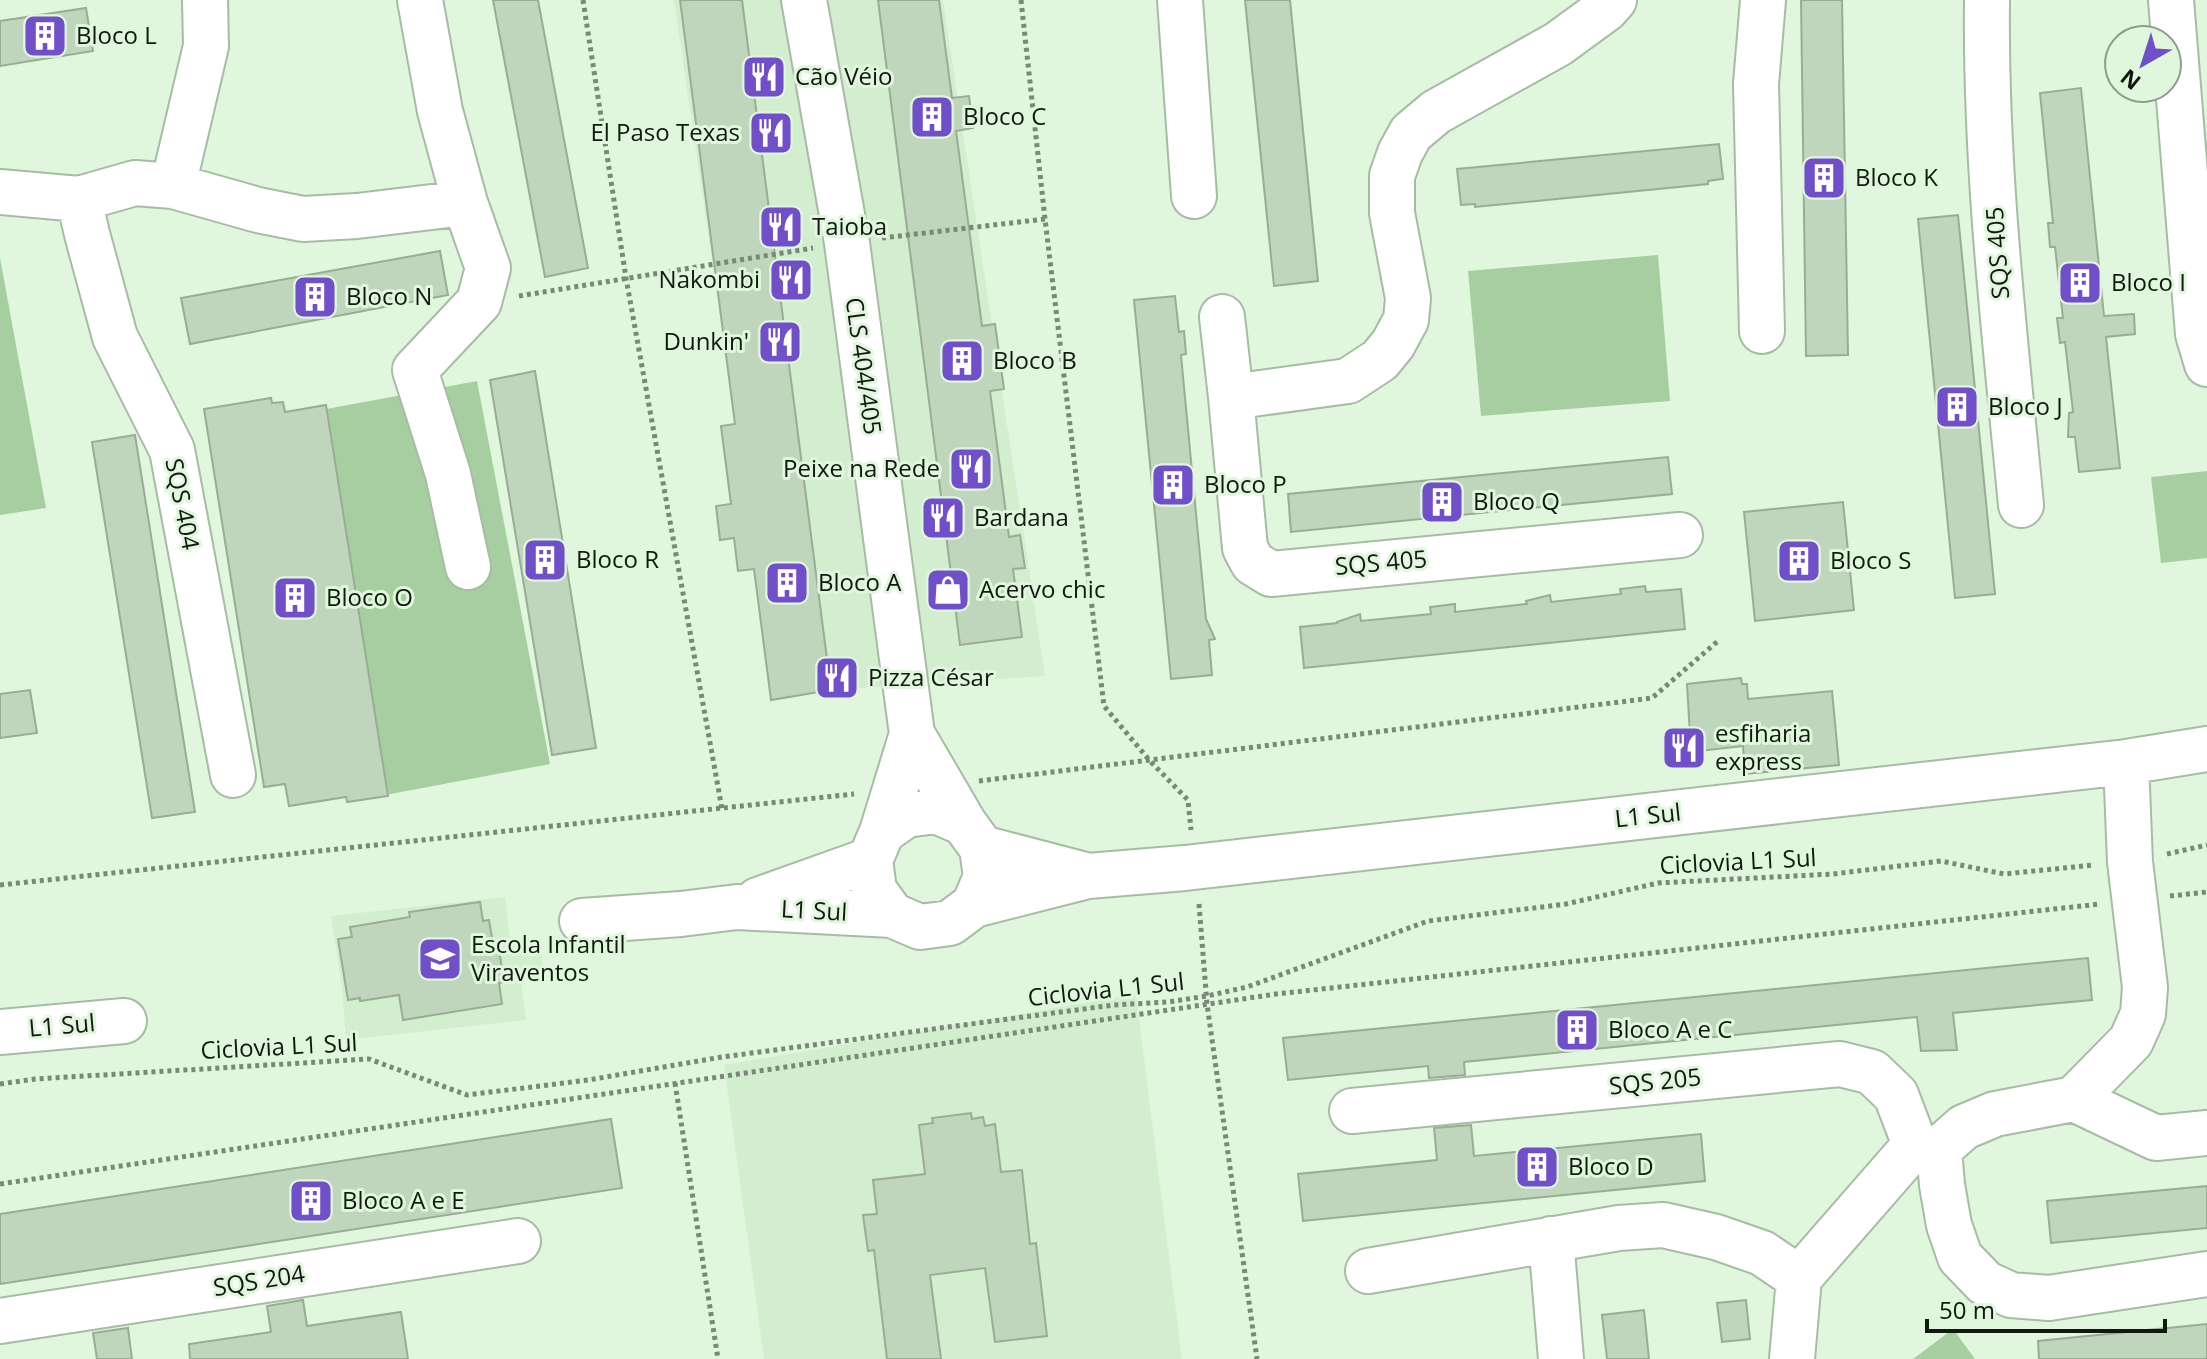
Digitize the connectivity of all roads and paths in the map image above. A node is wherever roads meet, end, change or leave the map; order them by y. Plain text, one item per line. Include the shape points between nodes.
1 (205, 0) edge
2 (420, 0) edge
3 (583, 0) edge
4 (804, 0) edge
5 (1021, 0) edge
6 (1180, 0) edge
7 (1576, 0) edge
8 (1614, 0) edge
9 (1763, 0) edge
10 (1987, 0) edge
11 (2171, 0) edge
12 (1558, 44) junction
13 (2195, 146) edge
14 (173, 186) junction
15 (0, 192) edge
16 (1194, 196) dead end
17 (79, 199) junction
18 (465, 203) junction
19 (1045, 219) junction
20 (847, 243) junction
21 (2200, 277) edge
22 (626, 278) junction
23 (479, 302) junction
24 (1222, 317) dead end
25 (1762, 331) dead end
26 (2207, 364) edge
27 (1231, 397) junction
28 (2021, 505) dead end
29 (1680, 535) dead end
30 (468, 567) dead end
31 (912, 734) junction
32 (2207, 749) edge
33 (2126, 762) junction
34 (233, 775) dead end
35 (722, 809) dead end
36 (973, 835) junction
37 (2207, 845) edge
38 (876, 846) junction
39 (1195, 866) junction
40 (1088, 876) junction
41 (2133, 881) junction
42 (2207, 892) edge
43 (974, 905) junction
44 (737, 907) junction
45 (892, 915) junction
46 (582, 921) dead end
47 (1207, 1000) junction
48 (124, 1021) dead end
49 (0, 1032) edge
50 (675, 1083) junction
51 (0, 1084) edge
52 (2074, 1099) junction
53 (1352, 1111) dead end
54 (2207, 1133) edge
55 (1927, 1147) junction
56 (0, 1184) edge
57 (1551, 1239) junction
58 (518, 1241) dead end
59 (1368, 1271) dead end
60 (2207, 1274) edge
61 (1799, 1278) junction
62 (0, 1321) edge
63 (718, 1359) edge
64 (1257, 1359) edge
65 (1561, 1359) edge
66 (1792, 1359) edge

1 - 14 street via 206,46
2 - 18 street via 440,111
3 - 22 path
4 - 20 street, CLS 404/405
5 - 19 path
6 - 16 street
7 - 12 street
8 - 12 street
9 - 25 street via 1756,84
10 - 28 street, SQS 405 via 1998,266
11 - 13 street
12 - 27 street via 1436,112 1411,133 1392,176 1392,213 1408,298 1406,320 1380,360 1348,381
13 - 21 street
14 - 17 street via 135,183
14 - 18 street via 303,219
15 - 17 street
17 - 34 street, SQS 404 via 115,337 172,450
18 - 23 street via 488,268
19 - 20 path
19 - 39 path via 1104,706 1188,800
20 - 22 path
20 - 31 street, CLS 404/405
21 - 26 street via 2198,334
22 - 23 path
22 - 35 path
23 - 30 street via 415,370 448,474
24 - 27 street, SQS 405
27 - 29 street, SQS 405 via 1245,548 1253,563 1271,574
31 - 36 street, CLS 404/405
31 - 38 street, CLS 404/405
32 - 33 street, L1 Sul
33 - 39 street, L1 Sul
33 - 41 street
36 - 38 street via 936,811 906,815
36 - 40 street, L1 Sul
36 - 43 street via 986,877
37 - 41 path, Ciclovia L1 Sul
38 - 44 street, L1 Sul
38 - 45 street via 874,890
39 - 40 street, L1 Sul
39 - 47 path
40 - 43 street, L1 Sul
41 - 42 path
41 - 47 path
41 - 47 path, Ciclovia L1 Sul via 2004,874 1941,861 1833,874 1658,883 1566,904 1428,921
41 - 52 street via 2145,987 2143,1014 2131,1041
43 - 45 street via 950,923 920,927
44 - 45 street, L1 Sul
44 - 46 street, L1 Sul
47 - 50 path
47 - 51 path, Ciclovia L1 Sul via 1114,1005 467,1095 369,1059
47 - 64 path
48 - 49 street, L1 Sul
50 - 56 path
50 - 63 path
52 - 54 street via 2156,1138
52 - 55 street via 1995,1114
53 - 55 street, SQS 205 via 1840,1064 1872,1072 1896,1095
55 - 60 street, SQS 205 via 1960,1257 1985,1283 2011,1295 2049,1298
55 - 61 street
57 - 59 street
57 - 61 street via 1663,1225 1762,1253
57 - 65 street
58 - 62 street, SQS 204
61 - 66 street

